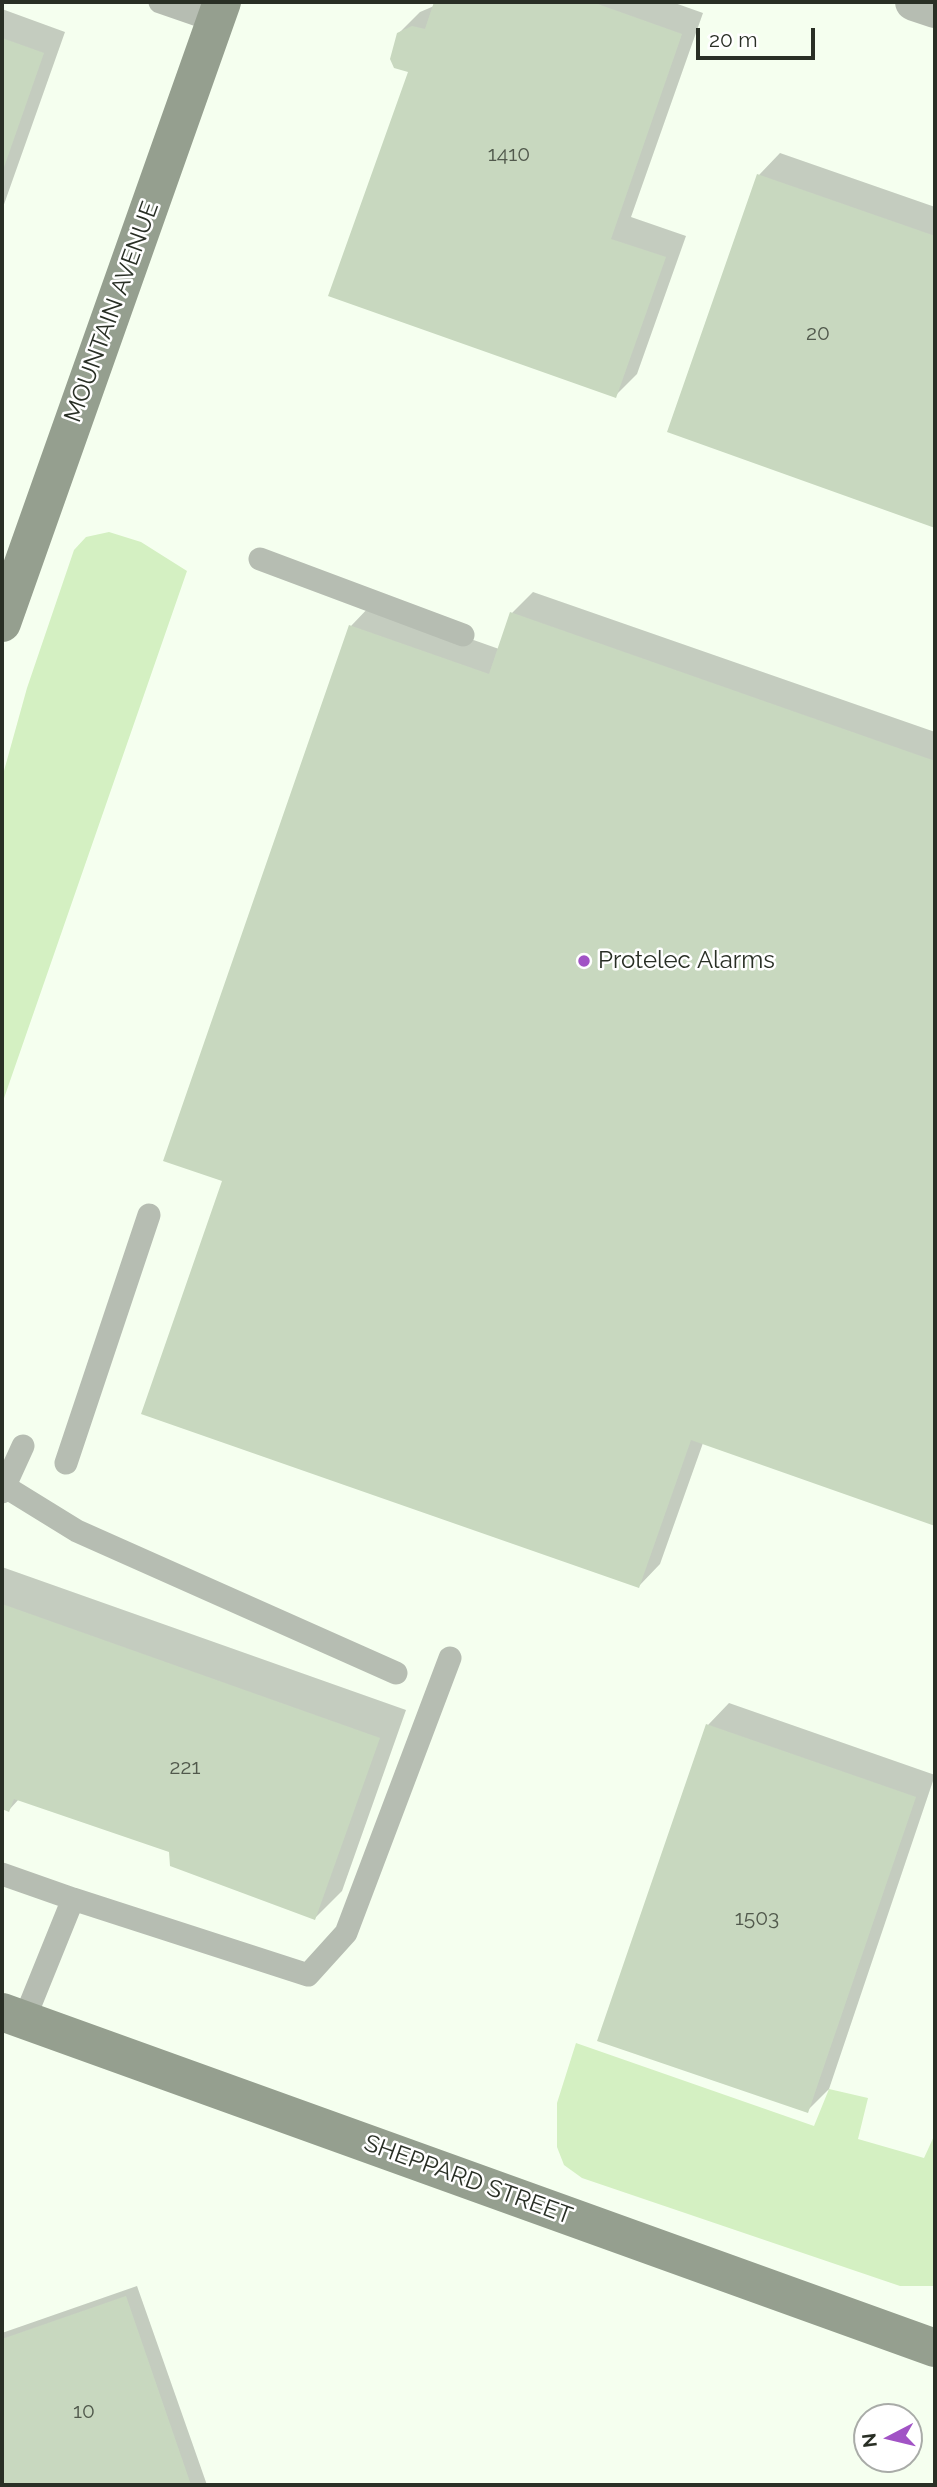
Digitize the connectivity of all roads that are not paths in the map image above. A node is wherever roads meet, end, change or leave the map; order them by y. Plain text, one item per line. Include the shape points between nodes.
1 (160, 2) edge
2 (914, 2) edge
3 (935, 9) edge
4 (218, 12) edge
5 (260, 559) dead end
6 (2, 623) edge
7 (463, 635) dead end
8 (149, 1215) dead end
9 (23, 1446) dead end
10 (66, 1463) dead end
11 (3, 1489) edge
12 (450, 1658) dead end
13 (396, 1673) dead end
14 (2, 1874) edge
15 (73, 1899) junction
16 (13, 2015) edge
17 (935, 2348) edge

1 - 4 lane
2 - 3 street
4 - 6 street, MOUNTAIN AVENUE
5 - 7 lane
8 - 10 lane
9 - 11 lane
11 - 13 lane via 77,1531
12 - 15 lane via 346,1933 308,1975
14 - 15 lane
15 - 16 lane
16 - 17 street, SHEPPARD STREET

